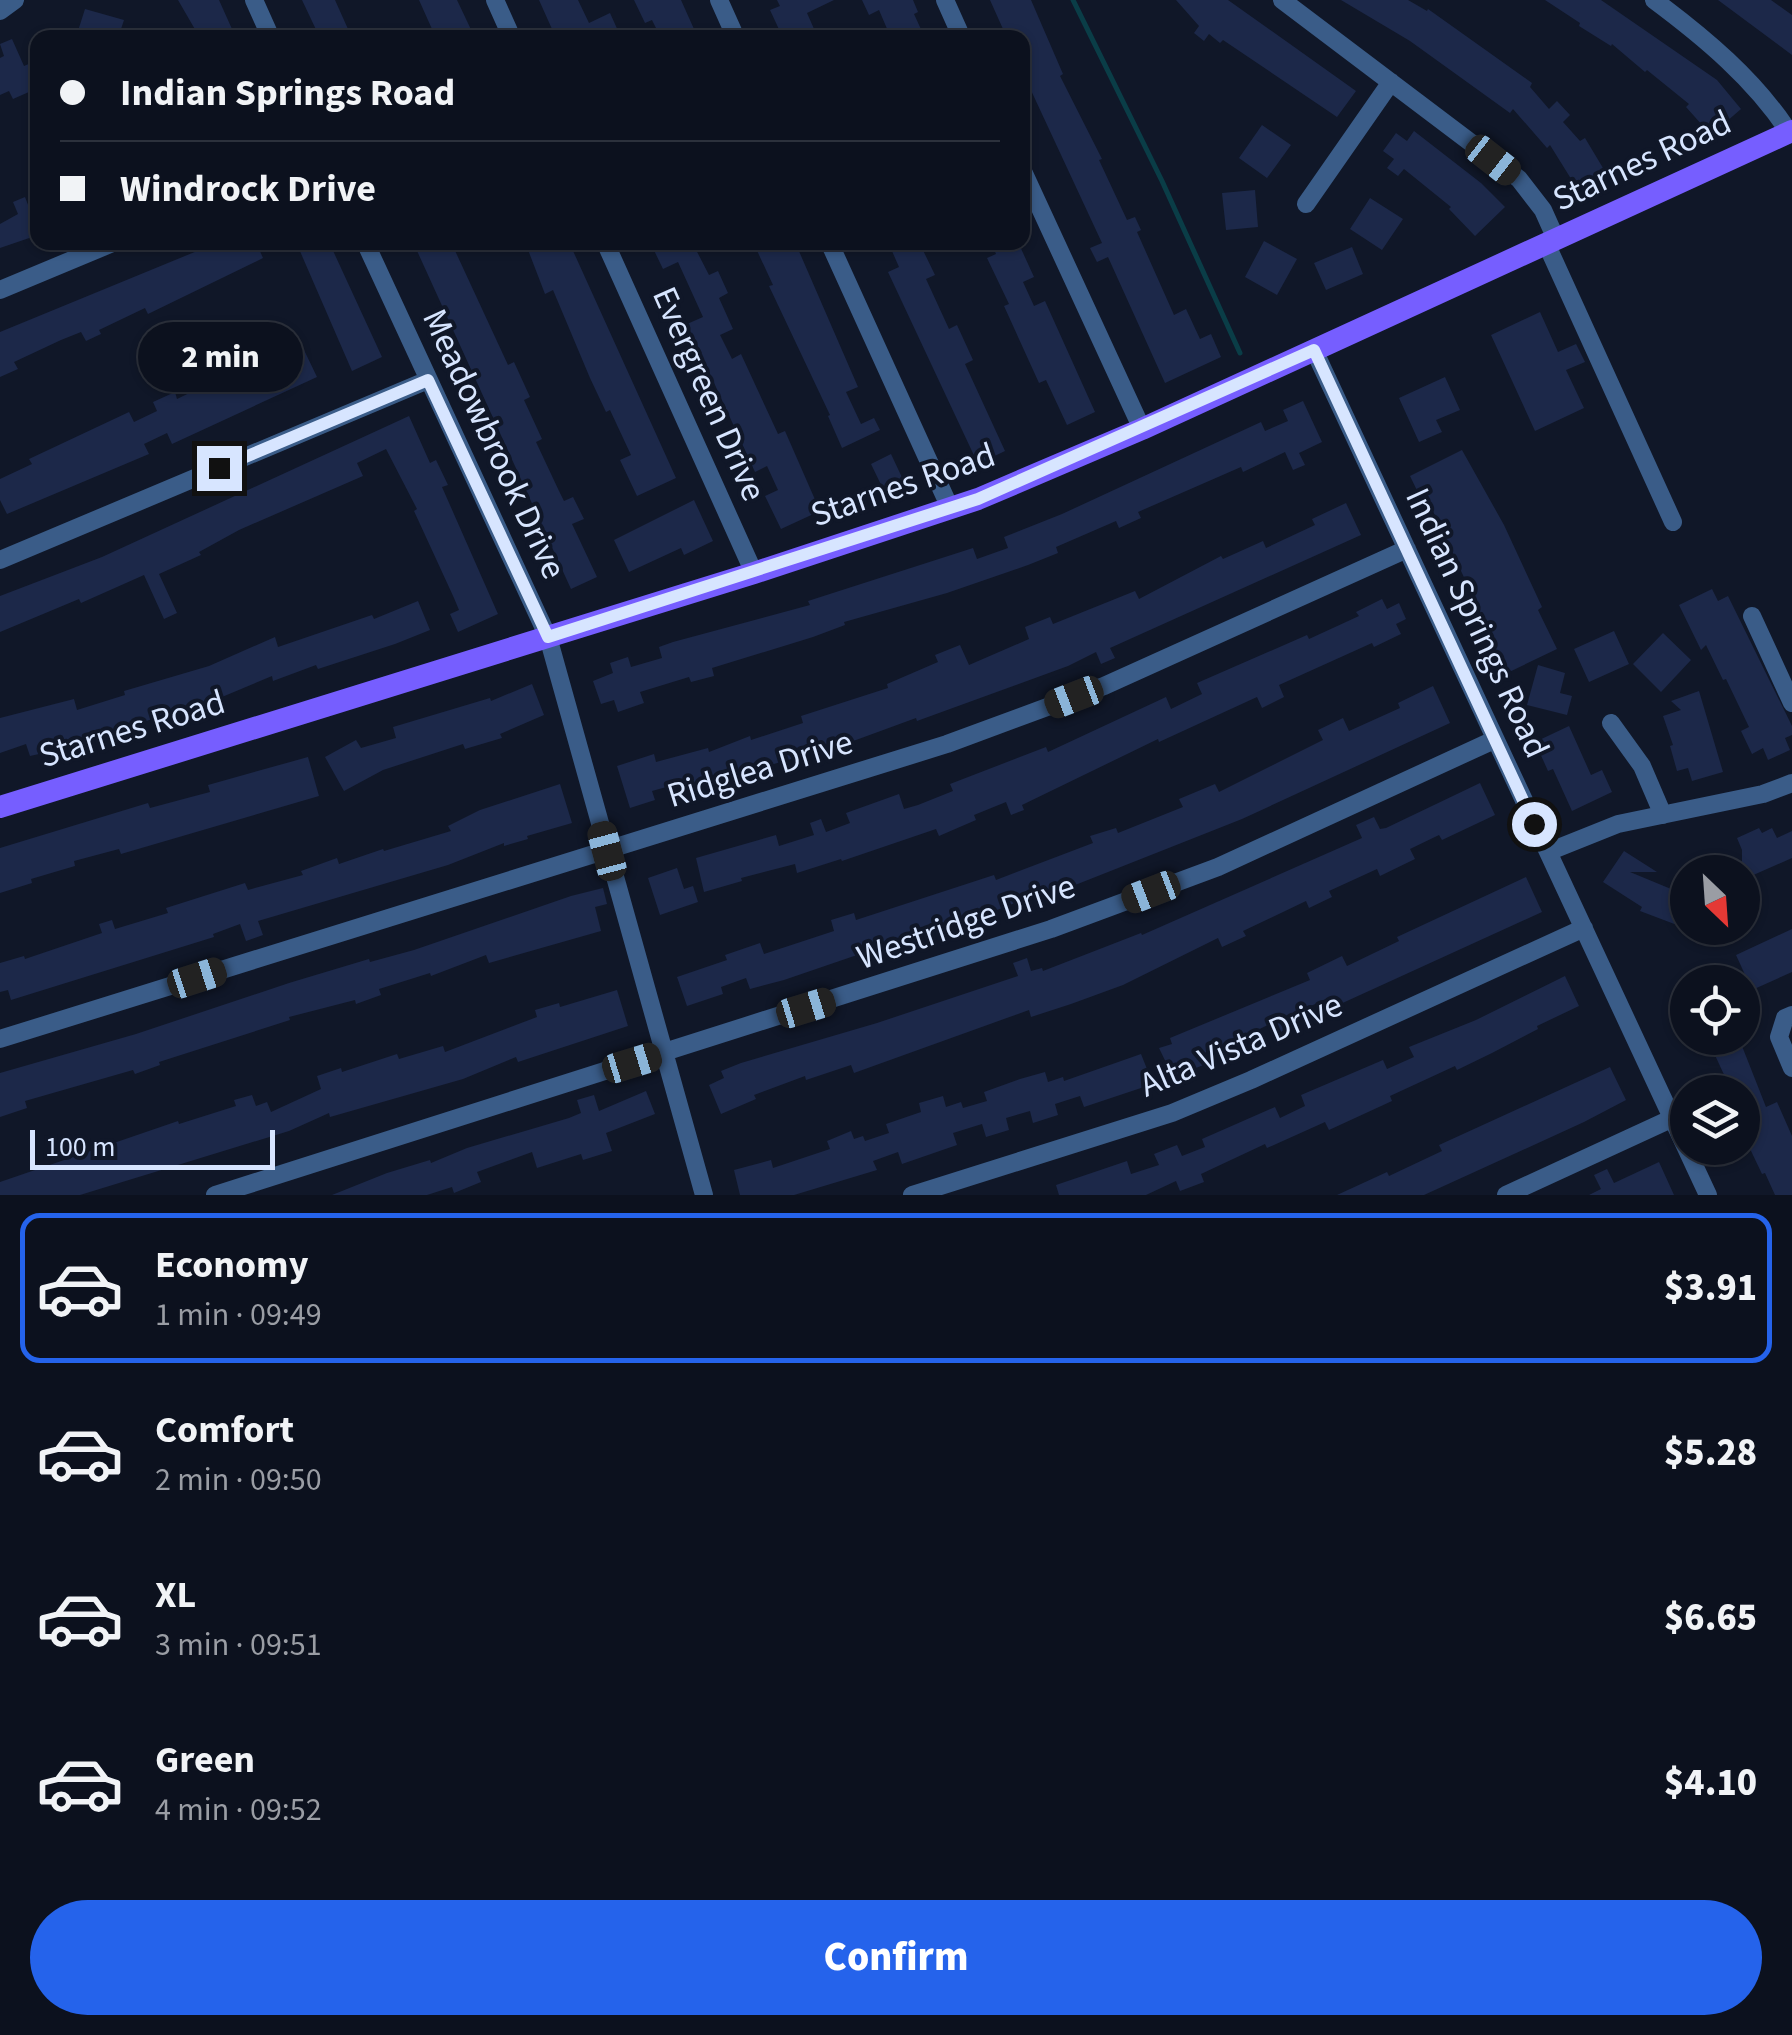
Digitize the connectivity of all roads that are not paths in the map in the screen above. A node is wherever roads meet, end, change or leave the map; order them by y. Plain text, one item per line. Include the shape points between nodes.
1 (15, 0) edge
2 (254, 0) edge
3 (495, 0) edge
4 (720, 0) edge
5 (945, 0) edge
6 (1282, 0) edge
7 (1654, 0) edge
8 (0, 11) edge
9 (267, 30) edge
10 (508, 30) edge
11 (733, 30) edge
12 (958, 30) edge
13 (1392, 82) junction
14 (1790, 132) edge
15 (1030, 186) edge
16 (1306, 204) dead end
17 (1551, 241) junction
18 (96, 250) edge
19 (369, 250) edge
20 (609, 250) edge
21 (833, 250) edge
22 (0, 290) edge
23 (1314, 350) junction
24 (428, 380) junction
25 (1142, 429) junction
26 (950, 508) junction
27 (1673, 522) dead end
28 (1407, 549) junction
29 (0, 560) edge
30 (754, 573) junction
31 (1752, 616) dead end
32 (548, 637) junction
33 (1792, 702) edge
34 (1611, 722) dead end
35 (1494, 740) junction
36 (1792, 782) edge
37 (0, 807) edge
38 (1663, 815) junction
39 (607, 851) junction
40 (1548, 852) junction
41 (1584, 928) junction
42 (1792, 1015) edge
43 (0, 1039) edge
44 (666, 1052) junction
45 (1792, 1068) edge
46 (1670, 1112) edge
47 (1670, 1119) edge
48 (1694, 1165) edge
49 (214, 1195) edge
50 (704, 1195) edge
51 (912, 1195) edge
52 (1506, 1195) edge
53 (1708, 1195) edge

1 - 8 street
2 - 9 street
3 - 10 street
4 - 11 street
5 - 12 street
6 - 13 street
7 - 14 street via 1722,54
13 - 16 street
13 - 17 street via 1530,190
14 - 17 main road, Starnes Road
15 - 25 street
17 - 23 main road, Starnes Road
17 - 27 street
18 - 22 street
19 - 24 street, Meadowbrook Drive
20 - 30 street, Evergreen Drive
21 - 26 street
23 - 25 main road, Starnes Road
23 - 28 street, Indian Springs Road
24 - 29 street
24 - 32 street, Meadowbrook Drive
25 - 26 main road, Starnes Road
26 - 30 main road, Starnes Road
28 - 35 street, Indian Springs Road
28 - 39 street, Ridglea Drive via 1015,720
30 - 32 main road, Starnes Road
31 - 33 street
32 - 37 main road, Starnes Road
32 - 39 street, Meadowbrook Drive
34 - 38 street via 1642,766
35 - 40 street, Indian Springs Road
35 - 44 street, Westridge Drive via 1218,867 1051,929
36 - 38 street
38 - 40 street via 1618,824
39 - 43 street, Ridglea Drive
39 - 44 street, Meadowbrook Drive
40 - 41 street, Indian Springs Road
41 - 46 street, Indian Springs Road
41 - 51 street, Alta Vista Drive via 1172,1113
42 - 45 street via 1779,1036
44 - 49 street, Westridge Drive
44 - 50 street, Meadowbrook Drive
47 - 52 street
48 - 53 street, Indian Springs Road

